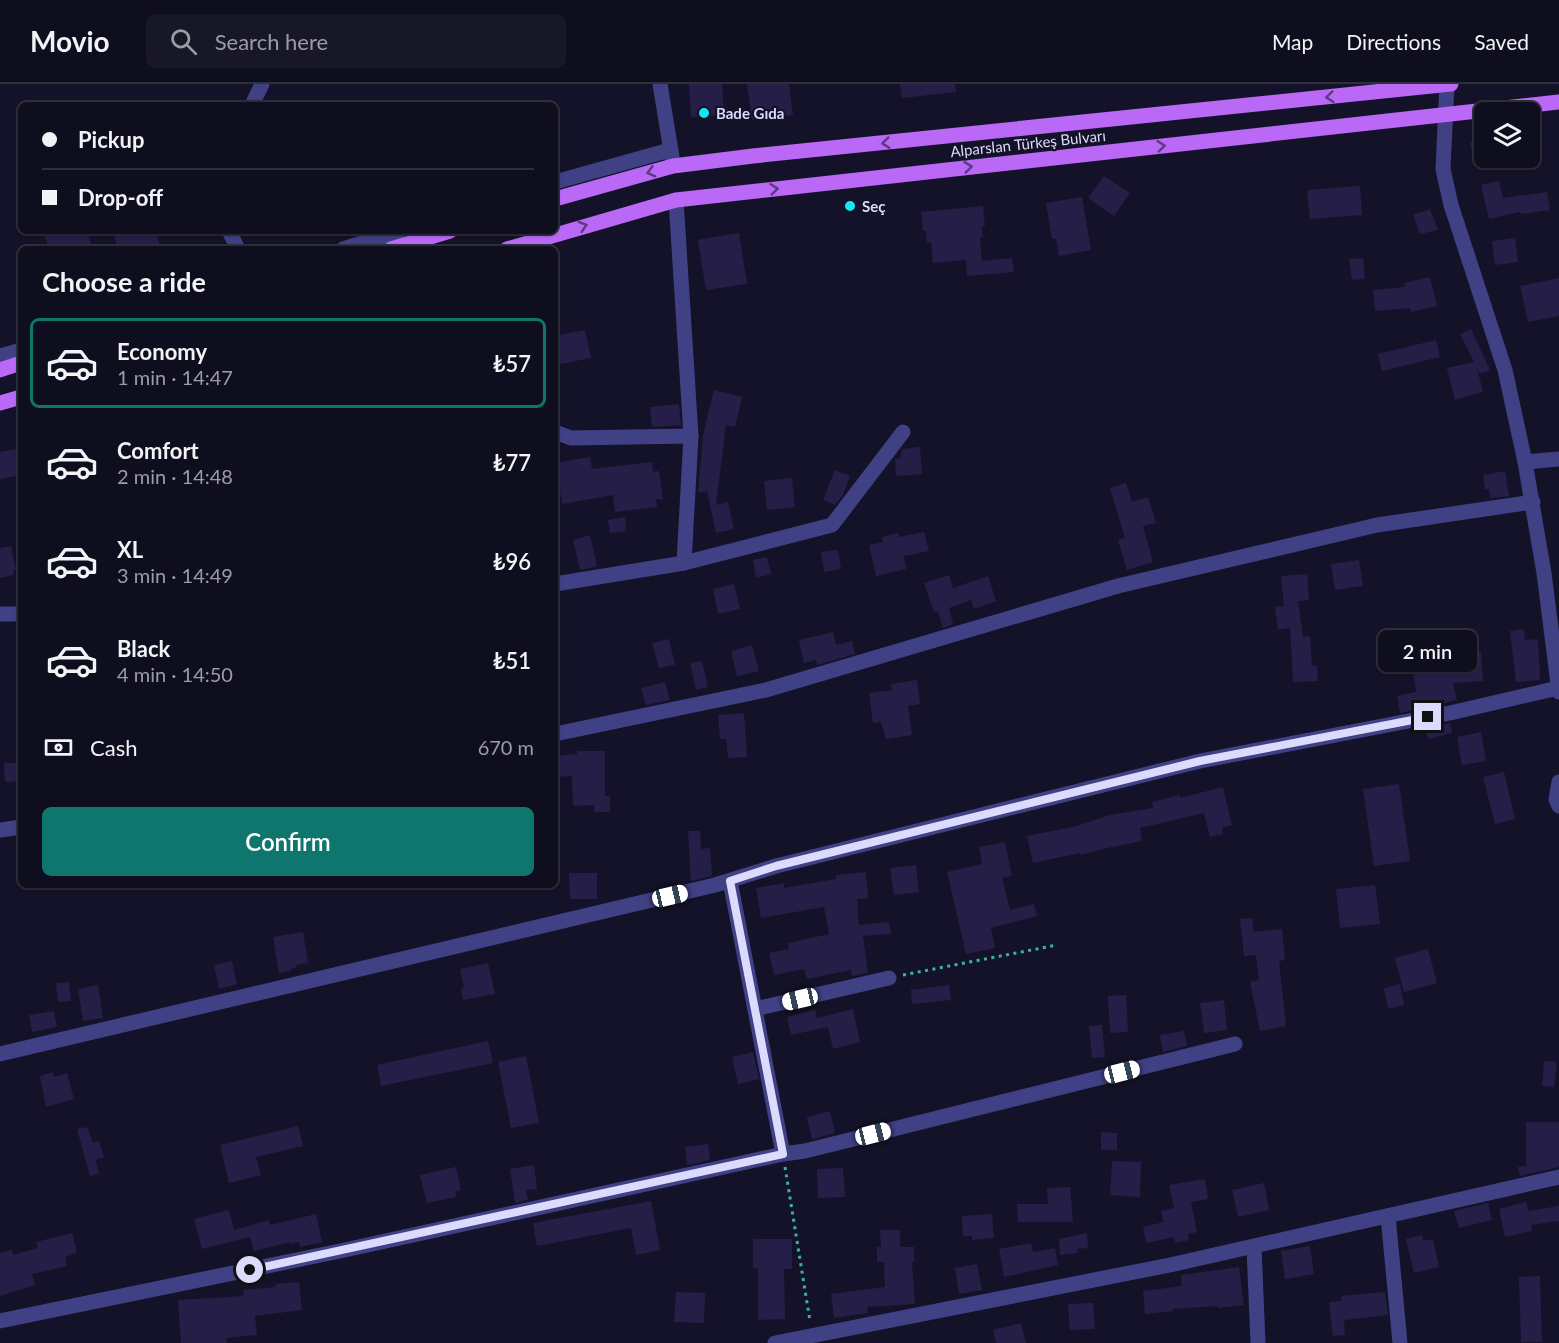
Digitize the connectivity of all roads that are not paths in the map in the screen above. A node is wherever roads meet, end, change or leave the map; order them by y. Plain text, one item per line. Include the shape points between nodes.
1 (262, 84) edge
2 (660, 84) edge
3 (1448, 84) edge
4 (253, 102) edge
5 (1559, 102) edge
6 (1445, 114) junction
7 (670, 150) junction
8 (673, 166) junction
9 (558, 181) edge
10 (558, 198) edge
11 (676, 200) junction
12 (390, 234) edge
13 (440, 234) edge
14 (352, 246) edge
15 (401, 246) edge
16 (517, 246) edge
17 (18, 351) edge
18 (0, 357) edge
19 (18, 364) edge
20 (0, 370) edge
21 (18, 398) edge
22 (0, 403) edge
23 (903, 432) dead end
24 (558, 433) edge
25 (691, 436) junction
26 (1559, 459) edge
27 (1526, 462) junction
28 (1533, 502) junction
29 (684, 563) junction
30 (1559, 568) edge
31 (1544, 573) junction
32 (558, 584) edge
33 (0, 614) edge
34 (18, 614) edge
35 (1559, 690) edge
36 (558, 733) edge
37 (1559, 782) edge
38 (1559, 806) edge
39 (18, 827) edge
40 (0, 830) edge
41 (730, 881) junction
42 (889, 978) road end
43 (755, 1009) junction
44 (1235, 1044) dead end
45 (0, 1054) edge
46 (783, 1154) junction
47 (1559, 1177) edge
48 (1388, 1216) junction
49 (1254, 1247) junction
50 (0, 1321) edge
51 (775, 1343) edge
52 (1258, 1343) edge
53 (1400, 1343) edge

1 - 4 street
2 - 7 street
3 - 6 street
3 -> 8 main road
5 - 6 main road, Alparslan Türkeş Bulvarı
11 -> 6 main road, Alparslan Türkeş Bulvarı
6 - 27 street via 1443,169 1451,206 1505,370
7 - 8 street
7 - 9 street
8 -> 10 main road
16 -> 11 main road, Alparslan Türkeş Bulvarı
11 - 25 street
12 - 14 street
13 - 15 main road
17 - 18 street
19 - 20 main road
21 - 22 main road
23 - 29 street via 832,525
24 - 25 street via 571,438
25 - 29 street
26 - 27 street
27 - 28 street
28 - 31 street
28 - 36 street via 1377,525 1141,581 766,690
29 - 32 street
30 - 31 street
31 - 35 street
33 - 34 street
35 - 41 street via 1200,761 788,863
37 - 38 street
39 - 40 street
41 - 43 street
41 - 45 street
42 - 43 street
43 - 46 street
44 - 46 street
46 - 50 street
47 - 48 street
48 - 49 street
48 - 53 street
49 - 51 street
49 - 52 street

